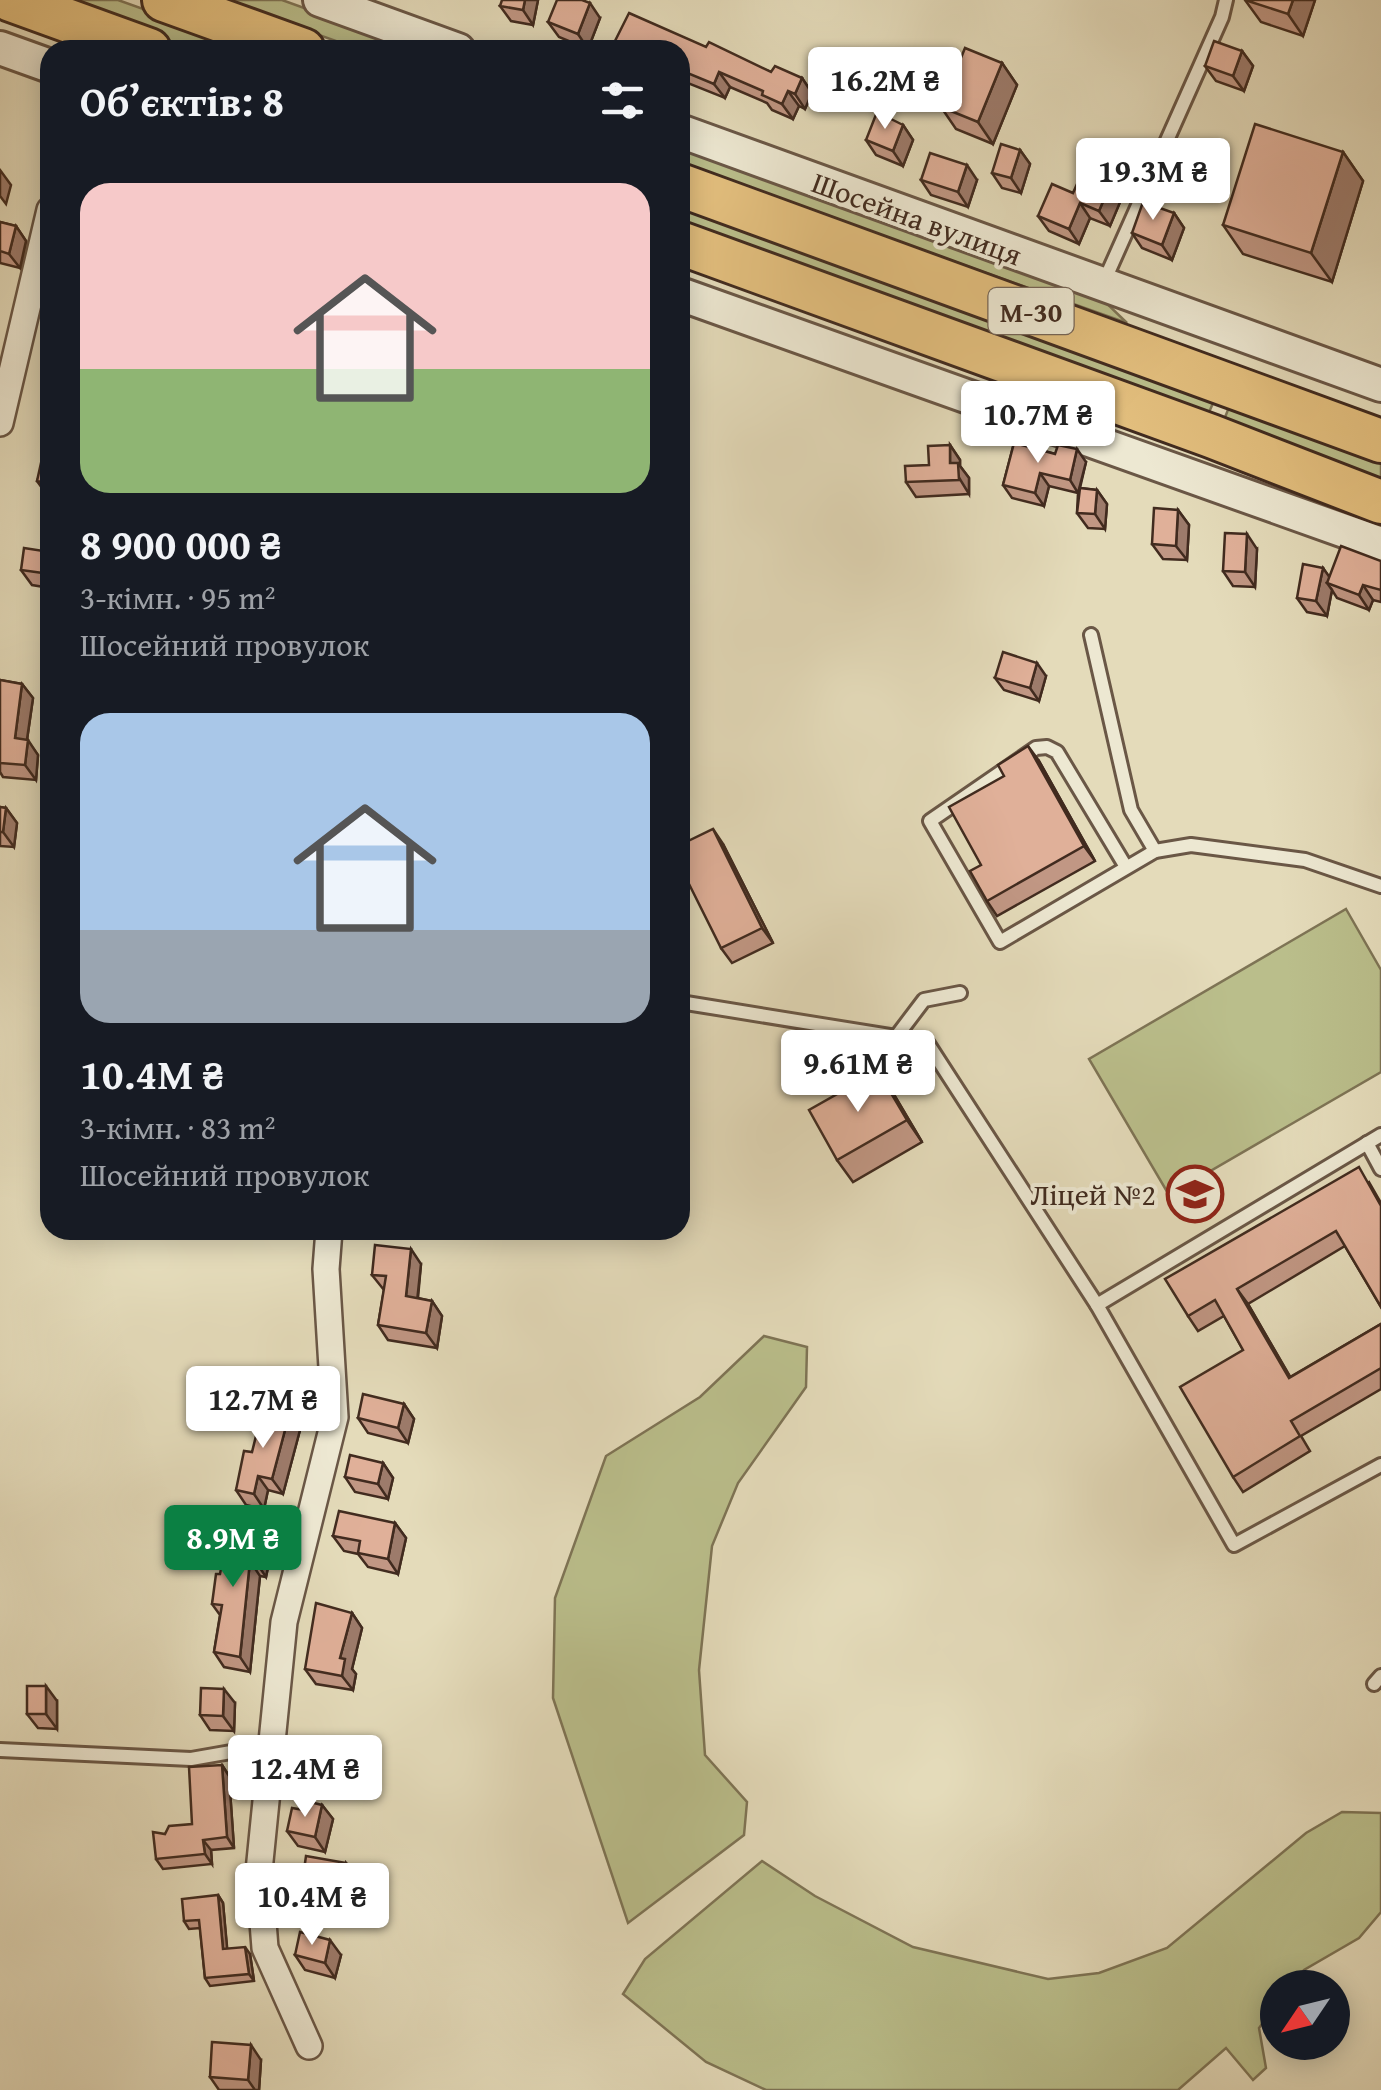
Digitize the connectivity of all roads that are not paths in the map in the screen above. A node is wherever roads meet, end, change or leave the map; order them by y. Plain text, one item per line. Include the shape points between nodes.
1 (11, 0) edge
2 (164, 0) edge
3 (320, 0) edge
4 (1226, 0) edge
5 (121, 40) edge
6 (276, 40) edge
7 (430, 40) edge
8 (0, 48) edge
9 (40, 62) edge
10 (690, 134) edge
11 (690, 189) edge
12 (690, 247) edge
13 (40, 253) edge
14 (1102, 286) junction
15 (690, 298) edge
16 (1381, 384) edge
17 (0, 423) edge
18 (1381, 441) edge
19 (1381, 502) edge
20 (1381, 544) edge
21 (1091, 635) dead end
22 (1155, 850) junction
23 (1126, 868) junction
24 (1381, 886) edge
25 (960, 993) dead end
26 (690, 1004) edge
27 (896, 1037) junction
28 (1381, 1135) edge
29 (1368, 1143) junction
30 (1381, 1168) edge
31 (329, 1240) edge
32 (1097, 1306) junction
33 (1381, 1465) edge
34 (271, 1746) junction
35 (0, 1750) edge
36 (309, 2046) dead end

1 - 5 highway
2 - 6 highway
3 - 7 street
4 - 14 lane
8 - 9 street
10 - 14 street, Шосейна вулиця
11 - 18 highway, М-30
12 - 19 highway, М-30
13 - 17 street
14 - 16 street, Шосейна вулиця
15 - 20 street
21 - 22 lane via 1131,810
22 - 23 lane
22 - 24 lane via 1191,845 1305,860
23 - 23 lane via 1000,942 930,822 1036,748 1047,747 1057,752
25 - 27 lane via 924,1000
26 - 27 lane
27 - 32 lane via 928,1044
28 - 29 lane
29 - 30 lane
29 - 32 lane
31 - 34 street via 335,1417 284,1622
32 - 33 lane via 1234,1545
34 - 35 lane via 191,1759
34 - 36 street via 259,1871 264,1948

